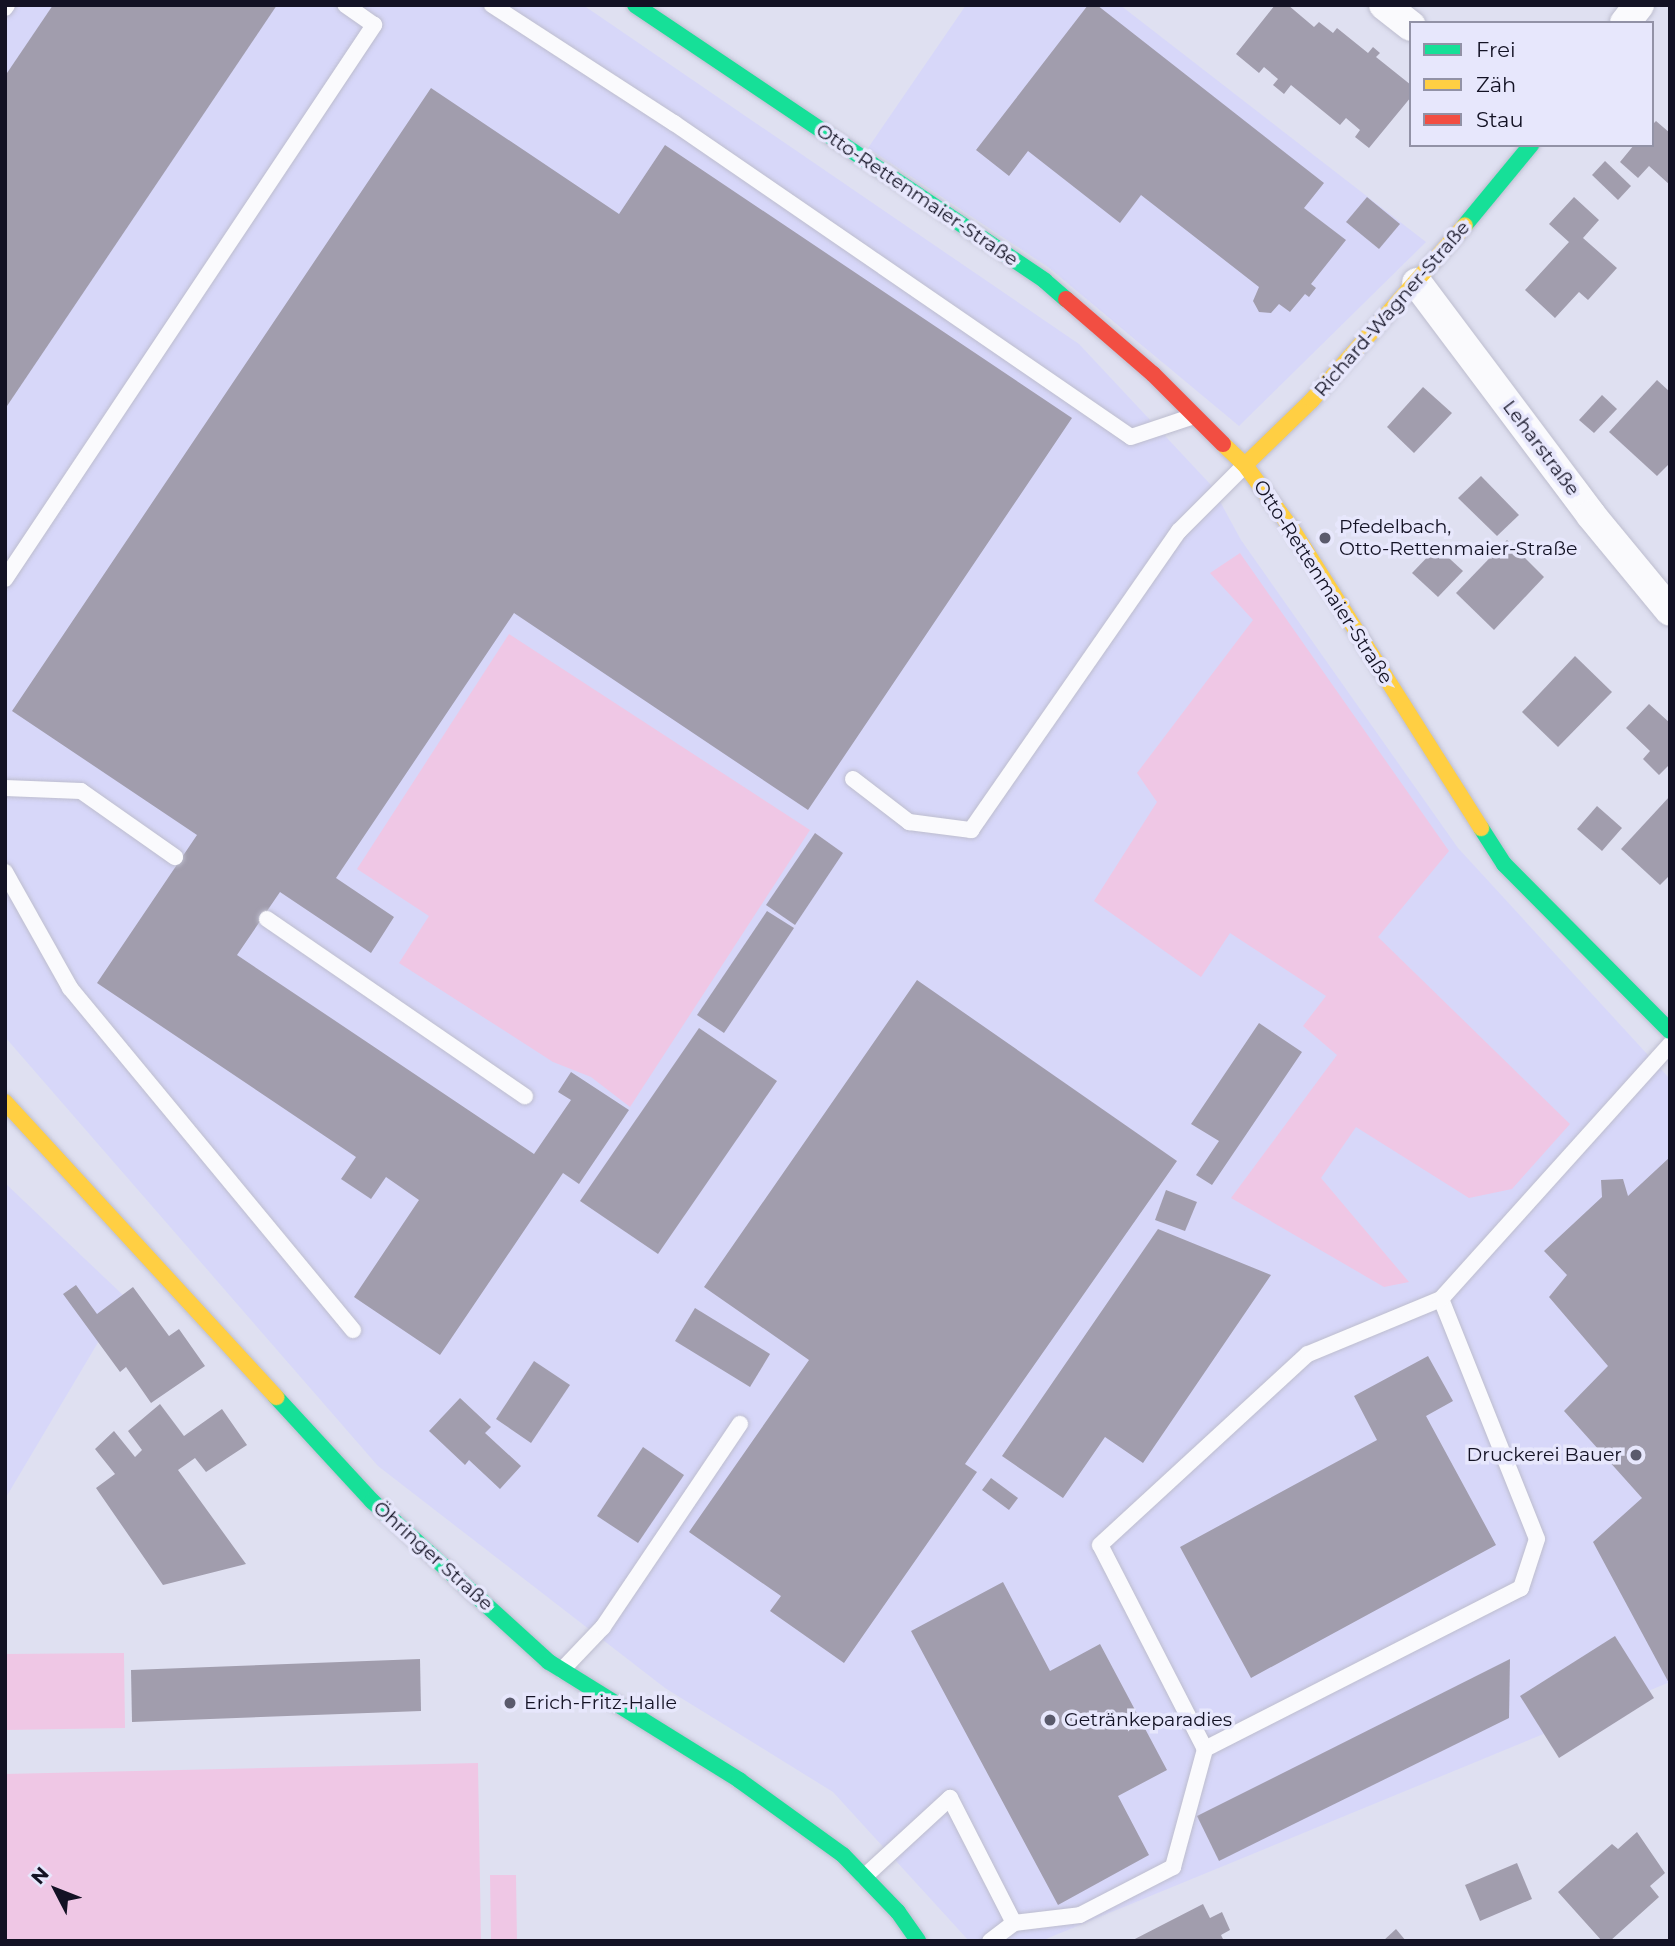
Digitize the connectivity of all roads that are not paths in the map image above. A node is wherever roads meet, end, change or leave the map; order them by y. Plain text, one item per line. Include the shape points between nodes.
1 (345, 5) edge
2 (492, 5) edge
3 (635, 5) edge
4 (1384, 5) edge
5 (1639, 5) edge
6 (1627, 21) edge
7 (1409, 24) edge
8 (1529, 147) edge
9 (1417, 283) junction
10 (1195, 416) junction
11 (1244, 465) junction
12 (5, 579) edge
13 (1670, 611) edge
14 (853, 779) dead end
15 (5, 788) edge
16 (175, 857) dead end
17 (5, 872) edge
18 (267, 919) dead end
19 (1670, 1031) edge
20 (1670, 1045) edge
21 (525, 1096) dead end
22 (5, 1102) edge
23 (1441, 1299) junction
24 (354, 1330) dead end
25 (740, 1424) dead end
26 (562, 1670) junction
27 (1205, 1749) junction
28 (864, 1877) junction
29 (1014, 1923) junction
30 (918, 1941) edge
31 (990, 1941) edge

1 - 12 lane via 374,25
2 - 10 lane via 674,123 1131,437
3 - 10 street, Otto-Rettenmaier-Straße via 1045,281
4 - 7 street
5 - 6 street
8 - 9 street, Richard-Wagner-Straße
9 - 11 street, Richard-Wagner-Straße via 1312,400
9 - 13 street, Leharstraße via 1591,516
10 - 11 street, Otto-Rettenmaier-Straße
11 - 14 lane via 1179,531 971,830 909,822
11 - 19 street, Otto-Rettenmaier-Straße via 1292,528 1504,863
15 - 16 lane via 81,791
17 - 24 lane via 70,988
18 - 21 lane
20 - 23 lane
22 - 26 street, Öhringer Straße via 372,1501
23 - 27 lane via 1308,1354 1100,1545
23 - 27 lane via 1538,1539 1521,1588
25 - 26 lane via 603,1627
26 - 28 street, Öhringer Straße via 739,1780 843,1854
27 - 29 lane via 1172,1867 1080,1916
28 - 29 lane via 950,1798
28 - 30 street, Öhringer Straße
29 - 31 lane

